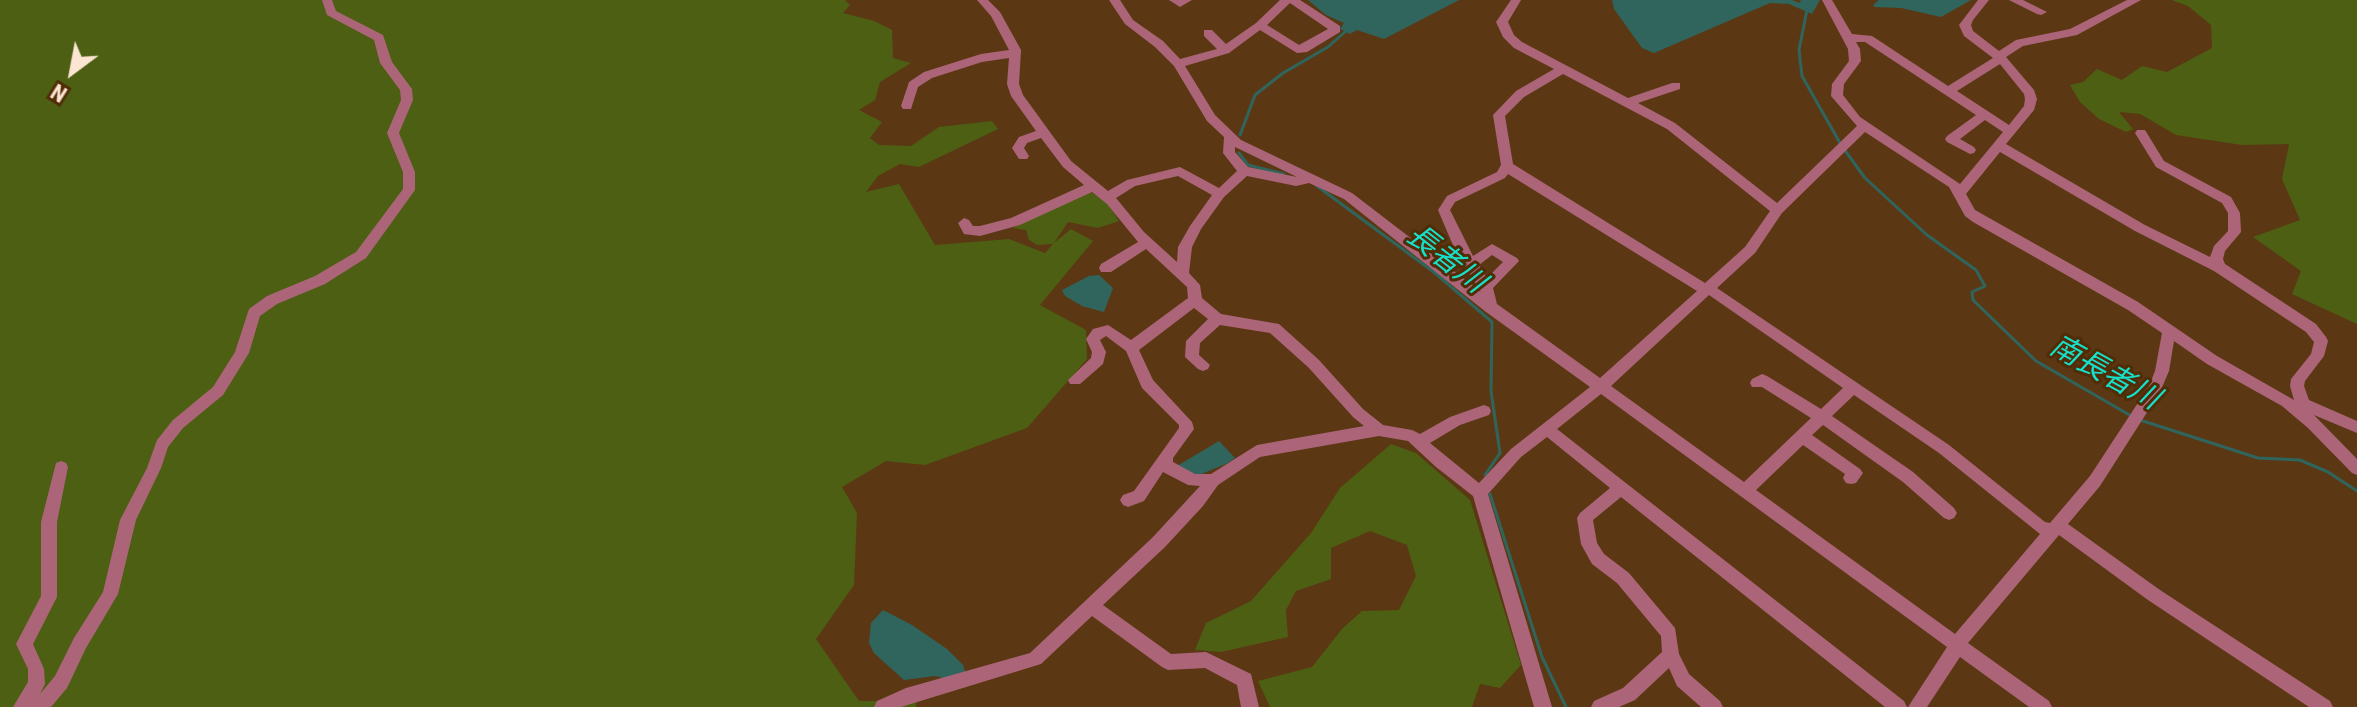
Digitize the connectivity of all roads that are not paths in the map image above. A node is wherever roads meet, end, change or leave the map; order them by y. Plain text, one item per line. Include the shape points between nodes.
1 (327, 0) edge
2 (982, 0) edge
3 (1114, 0) edge
4 (1174, 0) edge
5 (1187, 0) edge
6 (1289, 0) edge
7 (1516, 0) edge
8 (1827, 0) edge
9 (1984, 0) edge
10 (2014, 0) edge
11 (2136, 0) edge
12 (2041, 12) dead end
13 (1260, 25) junction
14 (1208, 33) dead end
15 (1850, 38) junction
16 (1225, 50) junction
17 (1015, 53) junction
18 (2000, 57) junction
19 (1178, 64) junction
20 (1560, 70) junction
21 (1676, 86) dead end
22 (1948, 91) junction
23 (1627, 103) junction
24 (907, 106) dead end
25 (1983, 116) junction
26 (1864, 126) junction
27 (2010, 131) junction
28 (1044, 132) junction
29 (2141, 133) dead end
30 (1230, 137) junction
31 (1998, 145) junction
32 (1970, 150) dead end
33 (1023, 156) dead end
34 (1507, 165) junction
35 (1244, 171) junction
36 (1310, 180) junction
37 (1093, 186) junction
38 (1961, 192) junction
39 (1220, 194) junction
40 (1107, 198) junction
41 (1777, 210) junction
42 (964, 223) dead end
43 (1147, 242) junction
44 (1471, 264) junction
45 (2219, 267) junction
46 (1106, 268) dead end
47 (1182, 274) junction
48 (1486, 287) junction
49 (1707, 289) junction
50 (1195, 300) junction
51 (1491, 308) junction
52 (1217, 319) junction
53 (2169, 331) junction
54 (1131, 348) junction
55 (1203, 365) dead end
56 (1075, 380) dead end
57 (1757, 383) dead end
58 (1600, 387) junction
59 (1853, 387) junction
60 (2303, 404) junction
61 (1484, 411) dead end
62 (1822, 417) junction
63 (2308, 419) junction
64 (2357, 427) edge
65 (1547, 429) junction
66 (1379, 430) junction
67 (1802, 436) junction
68 (1419, 442) junction
69 (1165, 457) junction
70 (61, 467) dead end
71 (2357, 469) edge
72 (1851, 478) dead end
73 (1213, 480) junction
74 (1621, 488) junction
75 (1745, 491) junction
76 (1480, 492) junction
77 (1128, 500) dead end
78 (1949, 513) dead end
79 (2055, 527) junction
80 (1092, 606) junction
81 (1957, 644) junction
82 (1671, 655) junction
83 (1625, 702) edge
84 (22, 707) edge
85 (40, 707) edge
86 (883, 707) edge
87 (1250, 707) edge
88 (1543, 707) edge
89 (1600, 707) edge
90 (1714, 707) edge
91 (1898, 707) edge
92 (1917, 707) edge
93 (2043, 707) edge
94 (2324, 707) edge

1 - 85 street via 331,13 379,38 386,63 406,89 407,100 393,133 409,172 409,190 353,262 254,313 242,353 218,391 162,444 128,520 110,594 61,682
2 - 17 street via 996,14
3 - 19 street via 1129,22
4 - 5 street
6 - 13 street
6 - 13 street via 1336,29 1297,49
7 - 20 street via 1504,15 1504,30 1518,45
8 - 15 street
9 - 18 street via 1965,25
10 - 12 street
11 - 18 street via 2073,32 2020,43
13 - 16 street
14 - 16 street
15 - 22 street via 1868,39
15 - 26 street via 1855,61 1838,84 1837,96
16 - 19 street
17 - 24 street via 928,75 913,85
17 - 28 street via 1017,96
18 - 22 street
18 - 27 street via 2030,93 2030,107
19 - 30 street via 1211,118
20 - 23 street
20 - 34 street via 1520,94 1499,115
21 - 23 street
22 - 25 street
23 - 41 street via 1671,126
25 - 27 street
25 - 32 street via 1951,139
26 - 38 street
26 - 41 street
27 - 31 street
28 - 33 street via 1023,140 1018,148
28 - 37 street via 1067,164
29 - 45 street via 2160,164 2227,200 2235,232 2219,249
30 - 35 street via 1229,153
30 - 36 street
31 - 38 street
31 - 45 street via 2140,228
34 - 44 street via 1501,175 1445,205
34 - 49 street
35 - 36 street
35 - 39 street
36 - 51 street via 1348,196
37 - 40 street
37 - 42 street via 1015,222 980,231 969,231
38 - 53 street via 1978,219
39 - 40 street via 1180,171 1131,183
39 - 47 street via 1185,247
40 - 43 street
41 - 49 street via 1750,250
43 - 46 street
43 - 47 street
44 - 48 street
44 - 48 street via 1492,249 1512,261
45 - 60 street via 2311,328 2321,341 2317,356 2298,379
47 - 50 street via 1193,285
48 - 51 street
49 - 58 street
49 - 59 street
50 - 52 street
50 - 54 street
51 - 58 street
52 - 55 street via 1193,341 1192,357
52 - 66 street via 1274,328
53 - 63 street
53 - 79 street via 2155,388 2095,481
54 - 56 street via 1108,330 1098,333 1093,339 1098,360
54 - 69 street via 1147,384 1185,422 1187,429
57 - 62 street via 1762,380
58 - 65 street
58 - 75 street
59 - 62 street
59 - 79 street via 1944,449 2041,528
60 - 63 street
60 - 64 street
61 - 68 street
62 - 67 street
62 - 78 street
63 - 71 street
65 - 74 street
65 - 76 street
66 - 68 street via 1396,430
66 - 73 street via 1257,451
67 - 72 street via 1855,473
67 - 75 street
68 - 76 street
69 - 73 street via 1166,466 1176,474
69 - 77 street via 1139,496
70 - 84 street via 49,522 49,597 24,644 37,684
73 - 80 street
74 - 82 street via 1585,518 1589,544 1669,633
74 - 91 street
75 - 81 street
76 - 88 street
79 - 81 street
79 - 94 street
80 - 86 street via 1035,659
80 - 87 street via 1168,662 1206,660 1245,680
81 - 92 street
81 - 93 street
82 - 83 street
82 - 90 street via 1683,680
83 - 89 street

